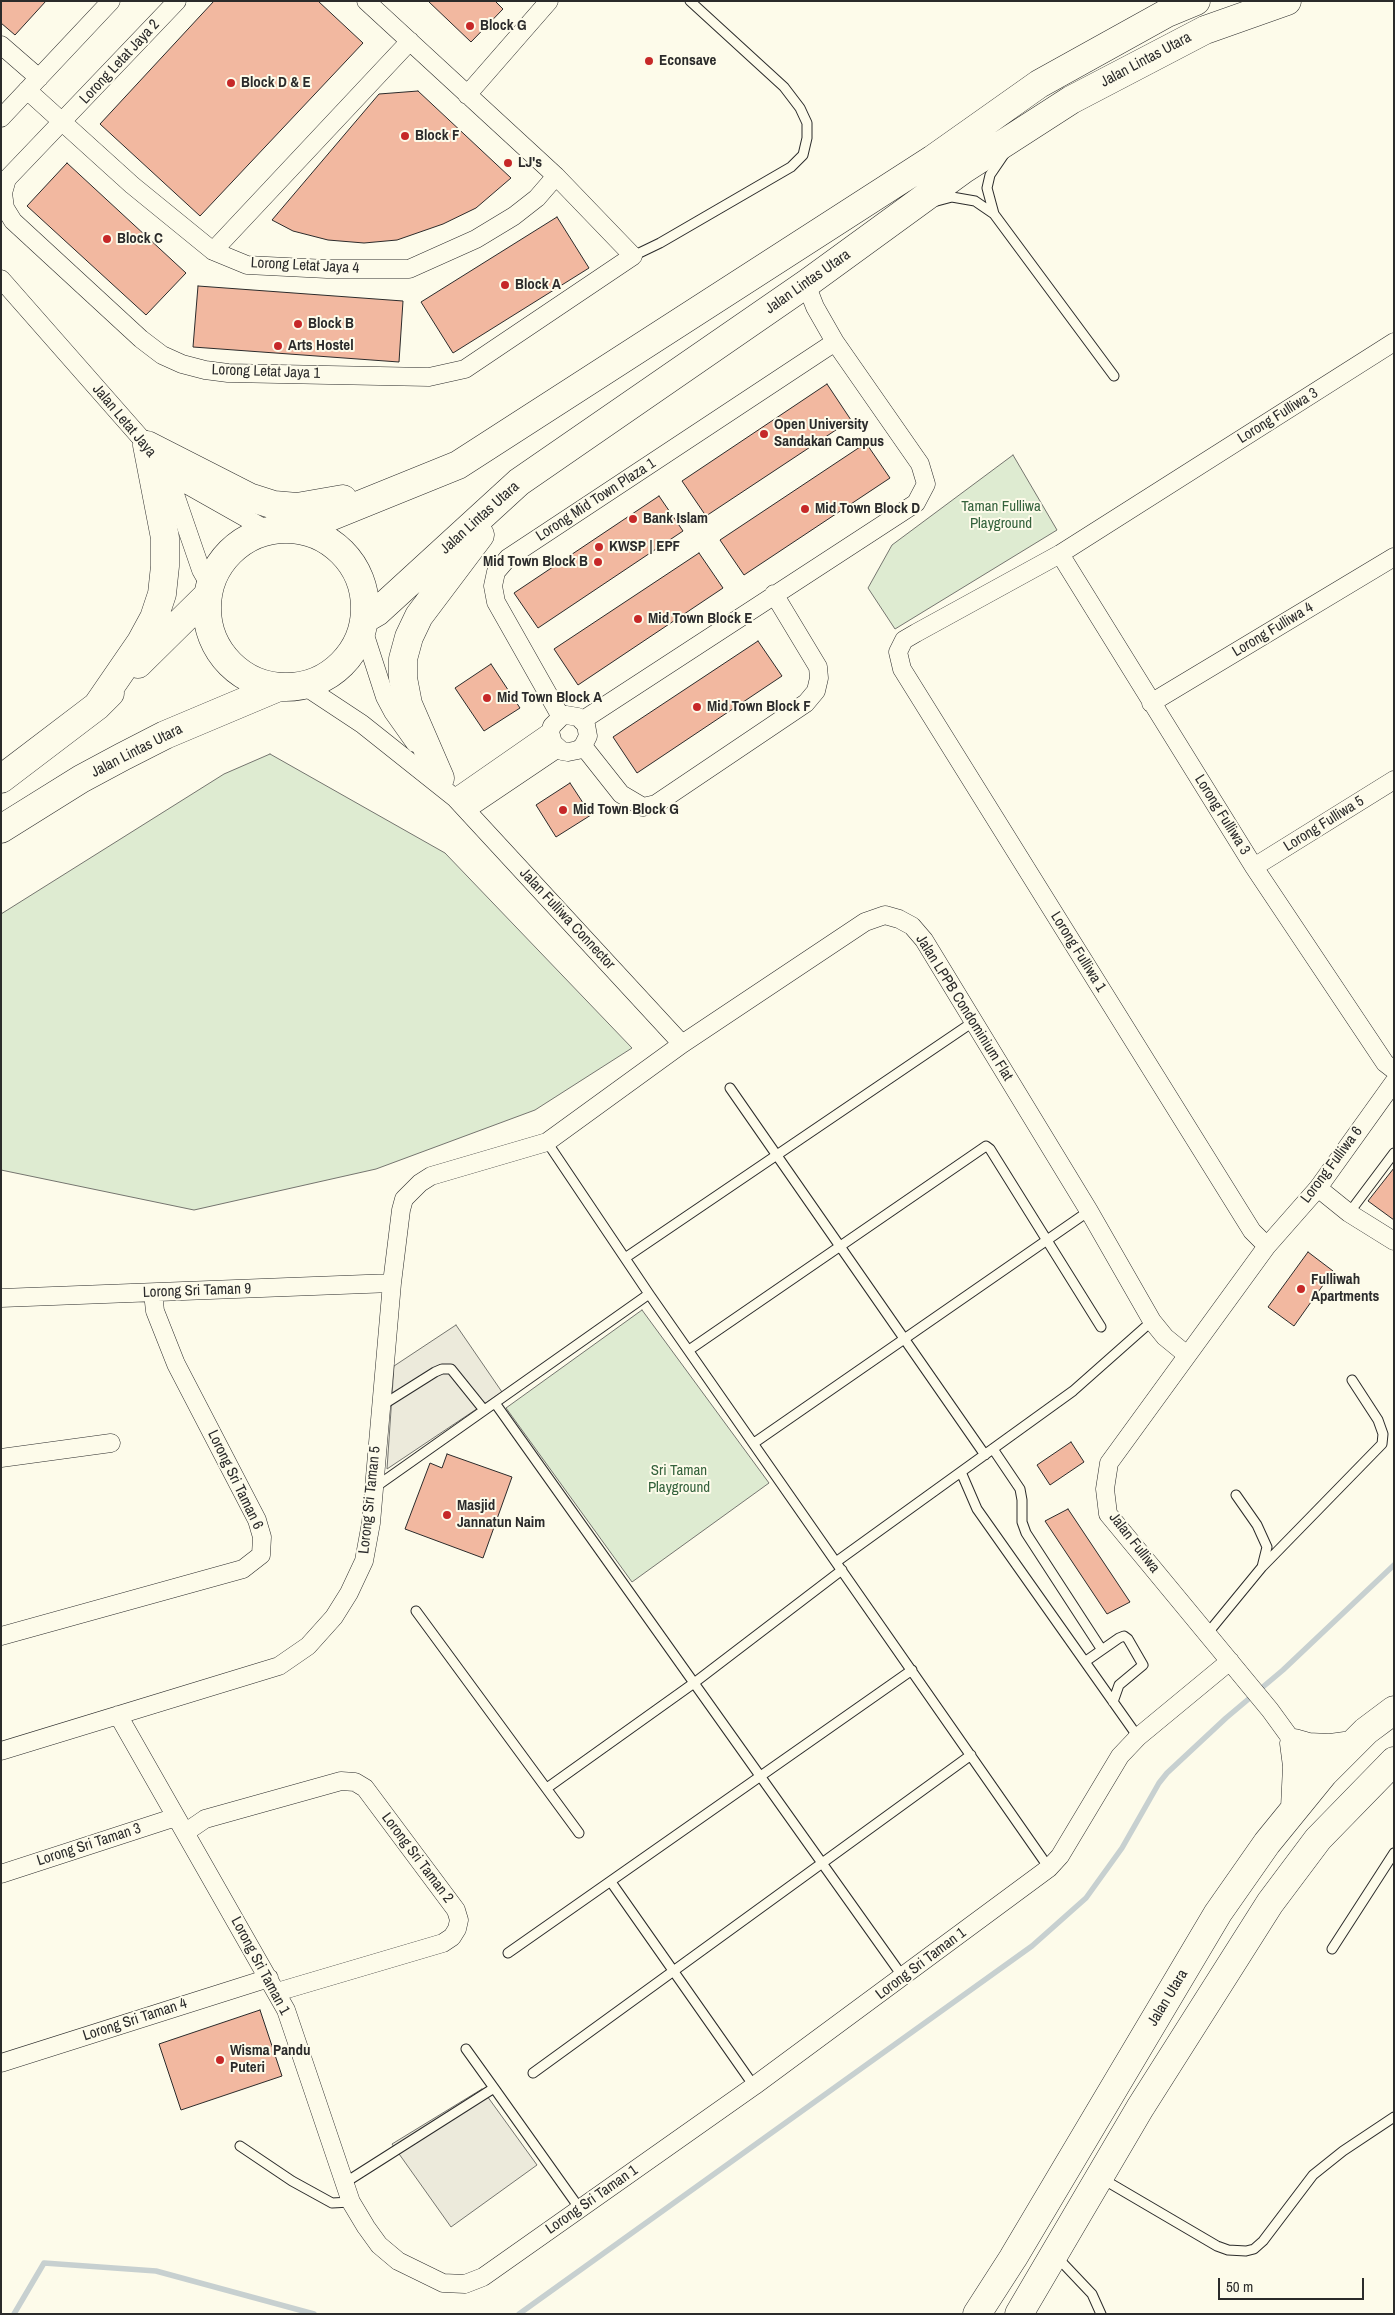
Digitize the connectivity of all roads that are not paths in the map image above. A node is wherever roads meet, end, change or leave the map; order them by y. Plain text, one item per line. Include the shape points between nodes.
1 (111, 1) edge
2 (177, 1) edge
3 (366, 1) edge
4 (549, 1) edge
5 (690, 1) edge
6 (1196, 1) edge
7 (1287, 1) edge
8 (410, 41) junction
9 (1, 45) edge
10 (33, 84) junction
11 (467, 95) junction
12 (1, 118) edge
13 (63, 123) junction
14 (1018, 134) junction
15 (556, 176) junction
16 (912, 207) junction
17 (994, 214) junction
18 (213, 251) junction
19 (632, 256) junction
20 (1, 279) edge
21 (806, 284) junction
22 (835, 342) junction
23 (1394, 342) edge
24 (1114, 376) dead end
25 (147, 445) junction
26 (458, 465) junction
27 (168, 474) junction
28 (519, 482) junction
29 (287, 529) junction
30 (1060, 554) junction
31 (1394, 558) edge
32 (208, 590) junction
33 (774, 594) junction
34 (364, 624) junction
35 (898, 652) joint
36 (291, 686) junction
37 (1151, 703) junction
38 (97, 706) junction
39 (561, 716) junction
40 (583, 720) junction
41 (554, 740) junction
42 (583, 746) junction
43 (1, 779) edge
44 (1394, 780) edge
45 (453, 795) junction
46 (1, 829) edge
47 (1254, 867) junction
48 (973, 1022) junction
49 (682, 1044) junction
50 (1394, 1070) edge
51 (1394, 1082) edge
52 (730, 1088) dead end
53 (547, 1142) junction
54 (1394, 1153) edge
55 (777, 1156) junction
56 (1318, 1188) junction
57 (1089, 1211) junction
58 (1349, 1213) junction
59 (1047, 1240) junction
60 (1394, 1242) edge
61 (839, 1246) junction
62 (1267, 1246) junction
63 (625, 1258) junction
64 (392, 1283) junction
65 (153, 1293) junction
66 (649, 1294) junction
67 (1, 1298) edge
68 (1152, 1321) junction
69 (1101, 1326) dead end
70 (904, 1339) junction
71 (689, 1350) junction
72 (1187, 1355) junction
73 (1352, 1380) dead end
74 (494, 1403) junction
75 (380, 1406) junction
76 (484, 1410) junction
77 (110, 1443) dead end
78 (754, 1443) junction
79 (993, 1449) junction
80 (985, 1455) junction
81 (1, 1458) edge
82 (961, 1472) junction
83 (373, 1489) junction
84 (1236, 1495) dead end
85 (836, 1562) junction
86 (1262, 1567) junction
87 (842, 1570) junction
88 (416, 1611) dead end
89 (1207, 1634) junction
90 (1, 1636) edge
91 (1102, 1650) junction
92 (1086, 1661) junction
93 (1230, 1661) junction
94 (912, 1670) junction
95 (694, 1683) junction
96 (1114, 1702) junction
97 (1394, 1710) edge
98 (118, 1716) junction
99 (1138, 1737) junction
100 (1294, 1743) junction
101 (1351, 1744) junction
102 (1394, 1744) edge
103 (1, 1751) edge
104 (971, 1755) junction
105 (1394, 1761) edge
106 (1324, 1773) junction
107 (760, 1776) junction
108 (1394, 1785) edge
109 (547, 1788) junction
110 (1296, 1808) junction
111 (1347, 1808) junction
112 (176, 1817) junction
113 (186, 1832) junction
114 (579, 1833) dead end
115 (1394, 1854) edge
116 (822, 1863) junction
117 (1050, 1868) junction
118 (1, 1874) edge
119 (611, 1882) junction
120 (1332, 1948) dead end
121 (508, 1953) dead end
122 (673, 1971) junction
123 (903, 1978) junction
124 (273, 1985) junction
125 (466, 2049) dead end
126 (1, 2063) edge
127 (533, 2073) dead end
128 (754, 2086) junction
129 (494, 2088) junction
130 (1394, 2116) edge
131 (240, 2146) dead end
132 (1099, 2176) junction
133 (346, 2182) junction
134 (351, 2202) junction
135 (580, 2209) junction
136 (1055, 2255) junction
137 (1013, 2258) junction
138 (1040, 2278) junction
139 (1099, 2312) edge
140 (977, 2314) edge
141 (1019, 2314) edge

1 - 10 street
2 - 13 street, Lorong Letat Jaya 2
3 - 8 street
4 - 11 street
5 - 19 lane via 784,87 807,123 807,138 803,155 791,167
6 - 26 main road, Jalan Lintas Utara via 1167,13 1039,84 933,159
7 - 14 main road, Jalan Lintas Utara via 1205,30 1072,100
8 - 11 street
8 - 18 street
9 - 10 street, Lorong Letat Jaya 4
10 - 12 street
10 - 13 street, Lorong Letat Jaya 4
11 - 15 street
13 - 18 street, Lorong Letat Jaya 4
13 - 19 street, Lorong Letat Jaya 1 via 7,180 3,193 4,208 13,221 141,339 162,355 205,370 429,377 465,369
14 - 16 main road, Jalan Lintas Utara
14 - 17 lane via 990,175 987,188
15 - 18 street, Lorong Letat Jaya 4 via 537,198 514,216 476,239 409,269 247,265
15 - 19 street
16 - 17 lane via 952,197 975,202
16 - 21 main road, Jalan Lintas Utara
17 - 24 lane
20 - 25 street, Jalan Letat Jaya
21 - 22 street
21 - 28 main road, Jalan Lintas Utara
22 - 33 street via 920,464 926,484 916,503
22 - 39 street, Lorong Mid Town Plaza 1 via 508,558 496,572 493,586 496,602
23 - 30 street, Lorong Fulliwa 3
25 - 26 main road via 249,497 274,505 297,507 343,499
25 - 27 street, Jalan Letat Jaya
25 - 38 main road via 164,538 162,594 141,642
26 - 29 main road, Jalan Lintas Utara
27 - 29 street, Jalan Letat Jaya via 260,526
27 - 32 street
28 - 34 main road, Jalan Lintas Utara
28 - 45 main road via 419,616 403,659 408,704
29 - 32 main road via 246,539 223,558
29 - 34 main road via 328,540 351,561 363,589
30 - 35 street, Lorong Fulliwa 3 via 904,640
30 - 37 street, Lorong Fulliwa 3
31 - 37 street, Lorong Fulliwa 4
32 - 36 main road via 207,622 216,646 232,666 254,680
32 - 38 main road
33 - 40 street
33 - 42 street via 818,667 816,691 806,703 664,799 643,807 621,794
34 - 36 main road via 354,649 340,666 323,678
34 - 45 street, Jalan Fulliwa Connector via 377,677 393,712
35 - 62 street, Lorong Fulliwa 1 via 902,669 912,686 1252,1231
36 - 45 street, Jalan Fulliwa Connector via 362,724
36 - 46 main road, Jalan Lintas Utara via 165,735 81,779
37 - 47 street, Lorong Fulliwa 3
38 - 43 main road
39 - 40 street via 572,715
39 - 41 street via 556,720
40 - 42 street via 588,730
41 - 42 street via 562,751 573,752
41 - 45 street
44 - 47 street, Lorong Fulliwa 5
45 - 49 street, Jalan Fulliwa Connector
47 - 50 street, Lorong Fulliwa 3 via 1385,1063
48 - 49 street, Jalan LPPB Condominium Flat via 924,940 912,926 885,915 865,922
48 - 55 lane
48 - 57 street, Jalan LPPB Condominium Flat
49 - 53 street, Jalan LPPB Condominium Flat
51 - 56 street, Lorong Fulliwa 6
52 - 55 lane
53 - 63 lane
53 - 64 street, Lorong Sri Taman 5 via 430,1176 420,1183 404,1199
54 - 58 lane
55 - 61 lane
55 - 63 lane
56 - 58 street
56 - 62 street, Lorong Fulliwa 6
57 - 59 lane
57 - 68 street, Jalan LPPB Condominium Flat
58 - 60 street
59 - 61 lane via 986,1146
59 - 69 lane
59 - 70 lane
61 - 70 lane
61 - 71 lane
62 - 72 street, Jalan Fulliwa
63 - 66 lane
64 - 65 street, Lorong Sri Taman 9
64 - 75 street, Lorong Sri Taman 5
65 - 67 street, Lorong Sri Taman 9
65 - 90 street, Lorong Sri Taman 6 via 155,1311 176,1364 257,1520 262,1537 260,1555 243,1569
66 - 71 lane
66 - 74 lane
68 - 72 street, Jalan LPPB Condominium Flat
68 - 79 lane via 1073,1391
70 - 78 lane
70 - 80 lane
71 - 78 lane
72 - 89 street, Jalan Fulliwa via 1109,1463 1105,1489 1108,1514
73 - 86 lane via 1378,1420 1383,1434 1382,1444
74 - 76 lane
74 - 95 lane
75 - 76 lane via 442,1368 451,1368
75 - 83 street, Lorong Sri Taman 5
76 - 83 lane
77 - 81 street
78 - 85 lane
79 - 80 lane
79 - 91 lane via 1020,1489 1026,1533
80 - 82 lane
82 - 85 lane
82 - 92 lane via 977,1509
83 - 98 street, Lorong Sri Taman 5 via 364,1560 334,1617 308,1646 279,1666
84 - 86 lane via 1257,1525 1267,1547
85 - 87 lane
86 - 89 lane
87 - 94 lane
87 - 95 lane
88 - 109 lane
89 - 93 street, Jalan Fulliwa
91 - 92 lane
91 - 96 lane via 1124,1636 1143,1665 1119,1685
92 - 96 lane
93 - 99 street, Lorong Sri Taman 1
93 - 100 street, Jalan Fulliwa
94 - 104 lane
94 - 107 lane
95 - 107 lane
95 - 109 lane
96 - 99 lane
97 - 101 main road, Jalan Utara
98 - 103 street, Lorong Sri Taman 5
98 - 112 street, Lorong Sri Taman 1
99 - 117 street, Lorong Sri Taman 1 via 1120,1756
100 - 101 main road via 1329,1748
100 - 106 street, Jalan Fulliwa
100 - 110 main road
101 - 106 main road, Jalan Utara
102 - 106 main road via 1359,1771 1332,1777
104 - 116 lane
104 - 117 lane
105 - 111 main road
106 - 110 main road, Jalan Utara
107 - 116 lane
107 - 119 lane
108 - 111 street via 1372,1790
109 - 114 lane
110 - 137 main road, Jalan Utara via 1218,1913
111 - 132 main road via 1318,1839 1270,1903
112 - 113 street, Lorong Sri Taman 1
112 - 118 street, Lorong Sri Taman 3
113 - 124 street, Lorong Sri Taman 1
113 - 124 street, Lorong Sri Taman 2 via 205,1819 341,1781 355,1782 365,1788 456,1910 457,1929 444,1943
115 - 120 lane
116 - 122 lane
116 - 123 lane
117 - 123 street, Lorong Sri Taman 1
119 - 121 lane
119 - 122 lane
122 - 127 lane
122 - 128 lane
123 - 128 street, Lorong Sri Taman 1
124 - 126 street, Lorong Sri Taman 4
124 - 133 street, Lorong Sri Taman 1 via 286,2010
125 - 129 lane
128 - 135 street, Lorong Sri Taman 1
129 - 133 lane
129 - 135 lane
130 - 132 lane via 1317,2172 1263,2241 1246,2251 1217,2246
131 - 134 lane via 332,2204
132 - 136 main road
133 - 134 street, Lorong Sri Taman 1
134 - 135 street, Lorong Sri Taman 1 via 379,2245 398,2261 443,2283 465,2284 483,2277
136 - 138 main road
136 - 139 lane via 1092,2294
137 - 138 main road via 1031,2261
137 - 140 main road, Jalan Utara
138 - 141 main road

